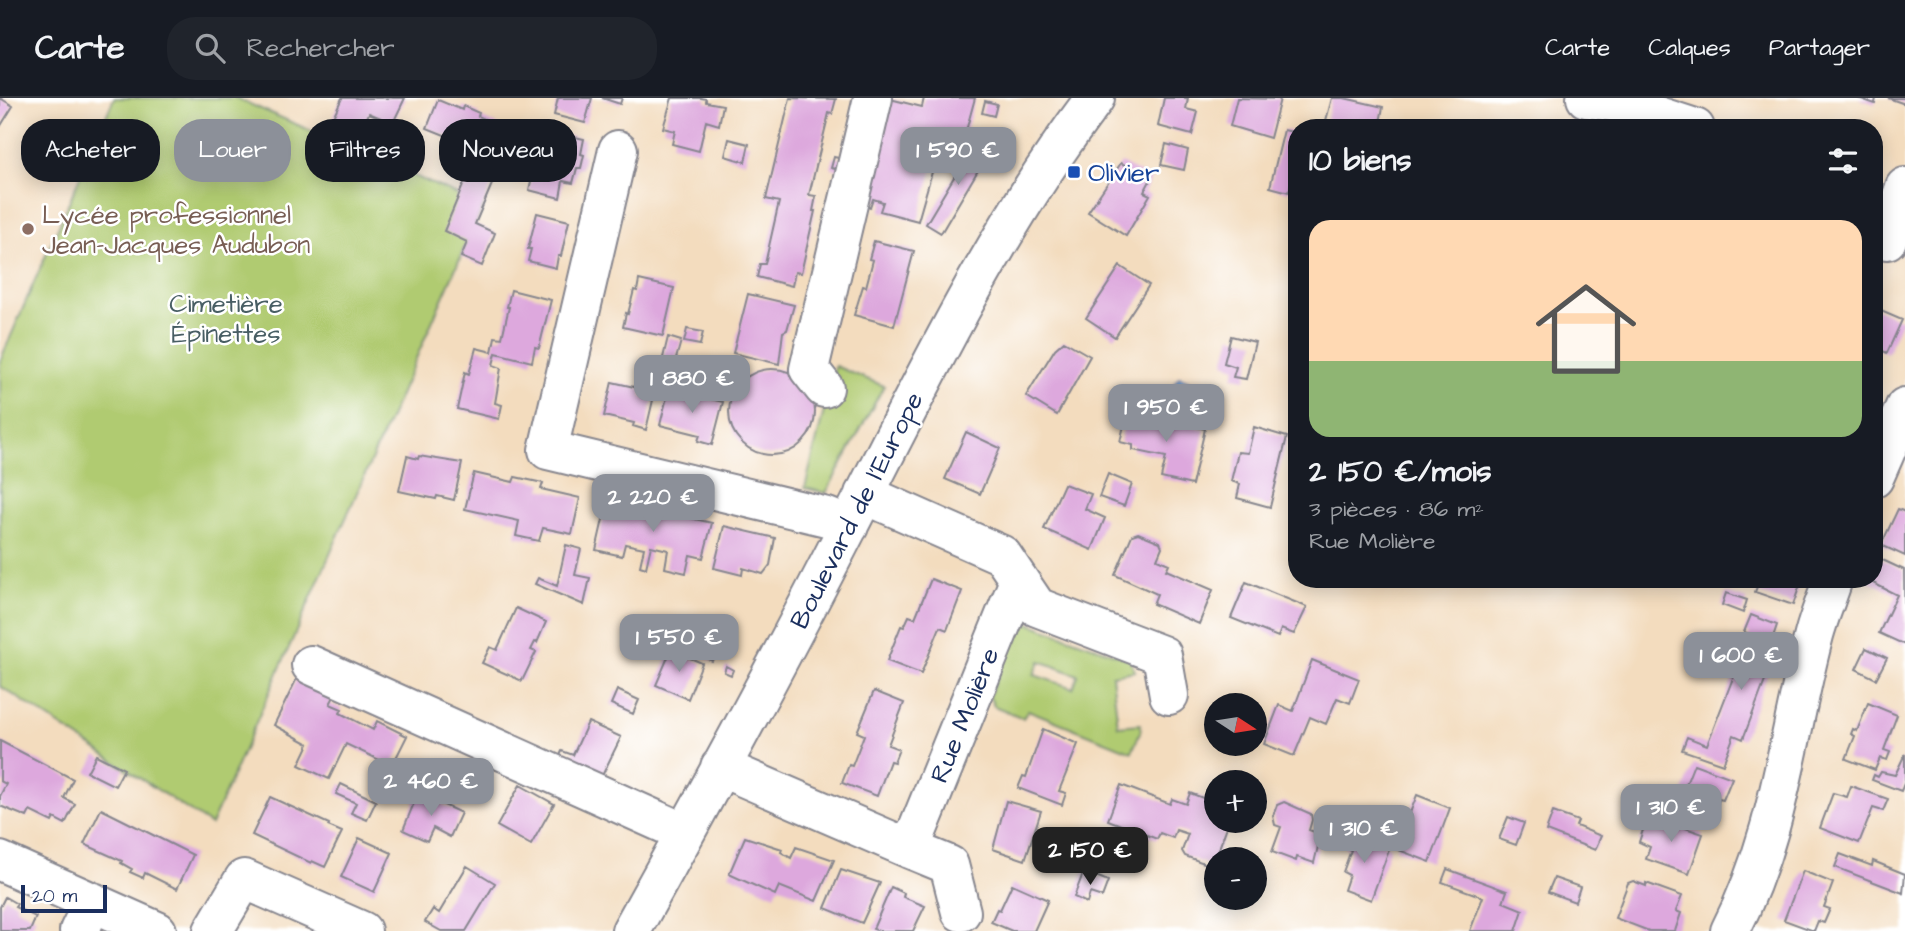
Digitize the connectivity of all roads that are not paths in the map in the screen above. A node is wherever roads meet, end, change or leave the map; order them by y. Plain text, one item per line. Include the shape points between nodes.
1 (873, 98) edge
2 (1096, 98) edge
3 (1586, 98) edge
4 (1667, 119) edge
5 (618, 150) dead end
6 (1905, 187) edge
7 (1889, 242) edge
8 (824, 388) dead end
9 (1905, 407) edge
10 (1883, 457) edge
11 (856, 510) junction
12 (1018, 581) junction
13 (1830, 588) edge
14 (311, 664) dead end
15 (1169, 695) dead end
16 (720, 767) junction
17 (685, 833) junction
18 (910, 849) junction
19 (0, 861) edge
20 (961, 912) dead end
21 (86, 917) edge
22 (157, 931) edge
23 (213, 931) edge
24 (362, 931) edge
25 (631, 931) edge
26 (1730, 931) edge

1 - 8 street via 808,369
2 - 11 street, Boulevard de l'Europe via 1047,163 995,249
3 - 4 street
5 - 11 street via 616,211 548,450 810,512
6 - 7 street
9 - 10 street
11 - 12 street via 1002,555
11 - 16 street, Boulevard de l'Europe
12 - 15 street via 1037,607 1162,655
12 - 18 street, Rue Molière
13 - 26 street via 1814,633 1765,849
14 - 17 street
16 - 17 street, Boulevard de l'Europe
16 - 18 street
17 - 25 street, Boulevard de l'Europe
18 - 20 street via 949,865
19 - 21 street
21 - 22 street
23 - 24 street via 244,880

